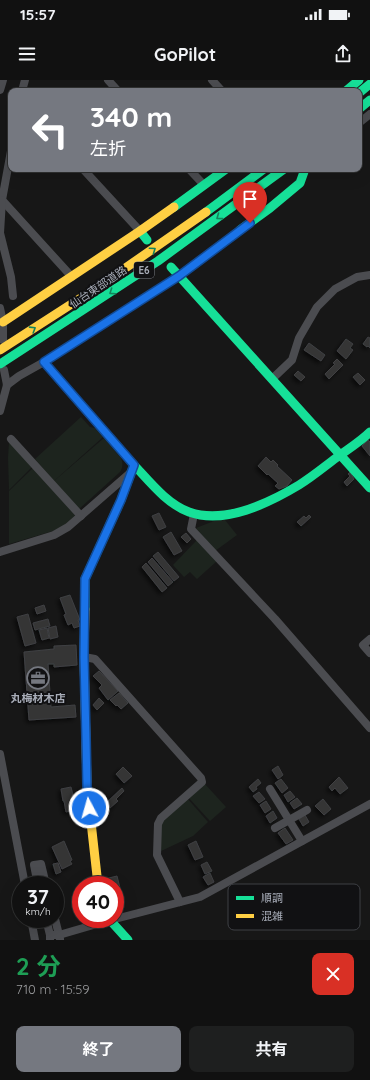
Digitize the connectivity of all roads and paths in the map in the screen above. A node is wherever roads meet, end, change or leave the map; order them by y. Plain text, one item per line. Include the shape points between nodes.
1 (3, 80) edge
2 (108, 80) edge
3 (212, 80) edge
4 (359, 80) edge
5 (370, 84) edge
6 (115, 88) edge
7 (219, 88) edge
8 (350, 88) edge
9 (0, 90) edge
10 (362, 91) edge
11 (370, 100) edge
12 (362, 107) edge
13 (370, 114) edge
14 (362, 121) edge
15 (8, 167) edge
16 (85, 172) edge
17 (192, 172) edge
18 (222, 172) edge
19 (260, 172) edge
20 (280, 172) edge
21 (304, 172) edge
22 (204, 186) junction
23 (2, 200) junction
24 (240, 230) joint
25 (140, 231) junction
26 (147, 240) dead end
27 (171, 267) dead end
28 (370, 275) edge
29 (179, 276) junction
30 (72, 277) junction
31 (13, 296) dead end
32 (0, 308) edge
33 (4, 322) junction
34 (3, 340) dead end
35 (0, 350) edge
36 (44, 362) junction
37 (2, 367) edge
38 (272, 380) junction
39 (7, 385) junction
40 (0, 411) edge
41 (370, 432) edge
42 (11, 439) dead end
43 (340, 455) junction
44 (133, 469) junction
45 (370, 488) edge
46 (194, 514) junction
47 (81, 516) junction
48 (0, 552) edge
49 (370, 639) edge
50 (370, 653) edge
51 (84, 657) junction
52 (370, 728) edge
53 (0, 754) edge
54 (270, 789) dead end
55 (370, 804) edge
56 (307, 810) dead end
57 (290, 820) junction
58 (275, 828) dead end
59 (302, 841) junction
60 (23, 876) edge
61 (36, 876) edge
62 (44, 876) edge
63 (97, 876) edge
64 (180, 902) junction
65 (124, 916) edge
66 (33, 928) edge
67 (86, 928) edge
68 (119, 928) edge
69 (50, 937) edge
70 (60, 937) edge
71 (35, 940) edge
72 (128, 940) edge

1 - 9 street
2 - 6 street
3 - 7 street
4 - 8 main road
5 - 10 main road
11 - 12 main road
13 - 14 street
15 - 23 street
16 - 25 street
17 - 22 street
18 - 22 main road
35 -> 19 main road, 仙台東部道路 / E6 via 96,289
20 -> 37 main road, 仙台東部道路 / E6 via 158,261
21 - 24 main road via 300,183
22 - 25 main road
23 - 30 street
23 - 31 street via 0,233
24 - 29 street
25 - 26 main road
25 - 30 main road
27 - 29 main road
28 - 38 street via 357,277 335,289 317,307 299,338 292,360
29 - 36 street
29 - 38 main road
30 - 33 main road
32 - 33 street
33 - 34 street
36 - 39 street
36 - 44 street
37 - 39 street
38 - 43 main road
39 - 40 street
41 - 43 main road
42 - 47 street
43 - 45 main road
43 - 46 main road via 300,484 266,501 219,516
44 - 46 main road via 176,505
44 - 47 street
44 - 51 main road via 85,579
46 - 52 street via 191,530 275,619
47 - 48 street via 54,536
49 - 50 street via 363,646
51 - 63 main road via 87,786
51 - 64 street via 95,659 201,778 202,782 161,818 158,824 157,855
53 - 60 street
54 - 57 street
55 - 59 street
56 - 57 street
57 - 58 street
57 - 59 street
59 - 64 street via 200,897
61 - 62 street via 34,865 41,864
64 - 65 street
66 - 71 street
67 - 70 street
68 - 72 main road
69 - 70 street

